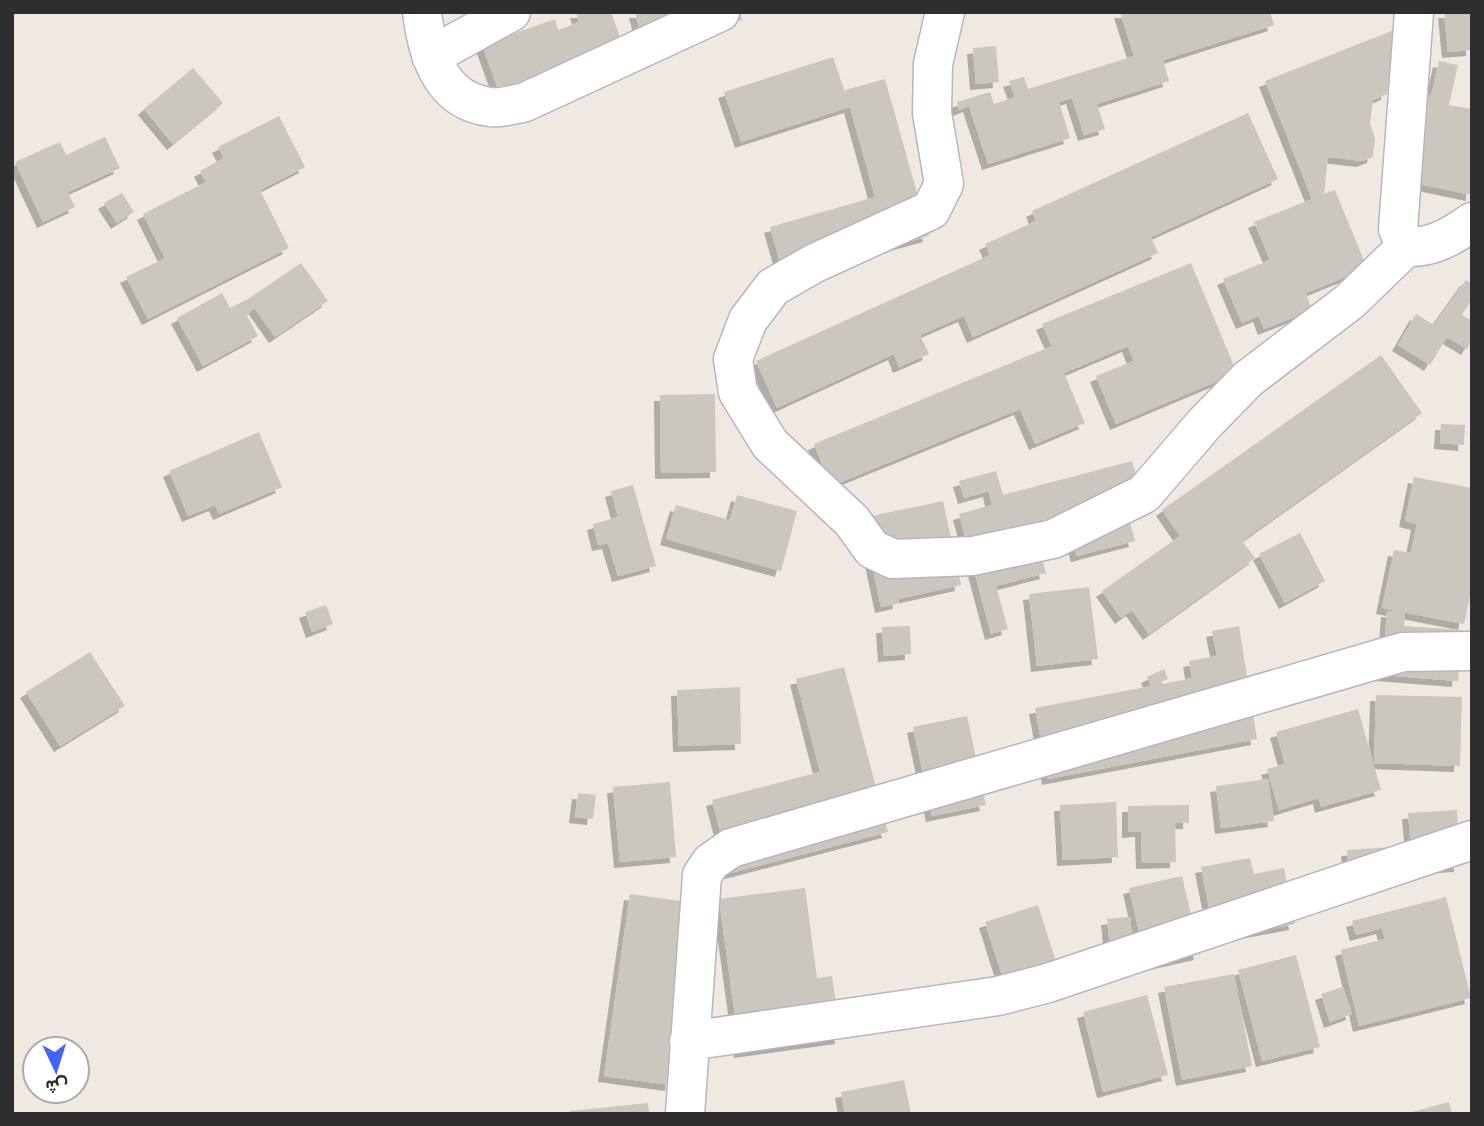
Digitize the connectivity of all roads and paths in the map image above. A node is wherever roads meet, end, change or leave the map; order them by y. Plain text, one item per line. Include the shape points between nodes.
1 (422, 12) edge
2 (511, 12) edge
3 (720, 12) edge
4 (945, 12) edge
5 (1414, 12) edge
6 (431, 56) junction
7 (1472, 222) edge
8 (1406, 247) junction
9 (1472, 645) edge
10 (1471, 651) edge
11 (1472, 664) edge
12 (1472, 840) edge
13 (689, 1041) junction
14 (685, 1114) edge

1 - 6 street
2 - 6 street
3 - 6 street via 523,103 492,108 464,101 443,82
4 - 8 street via 933,64 932,113 944,184 931,209 773,287 748,320 733,359 738,392 770,444 852,521 872,549 893,559 973,556 1053,539 1144,494 1248,379 1349,302
5 - 8 street via 1398,229
7 - 8 street via 1451,237 1424,247
9 - 10 street
10 - 11 street
10 - 13 street via 1403,652 732,848 711,862 702,875
12 - 13 street via 998,996
13 - 14 street

